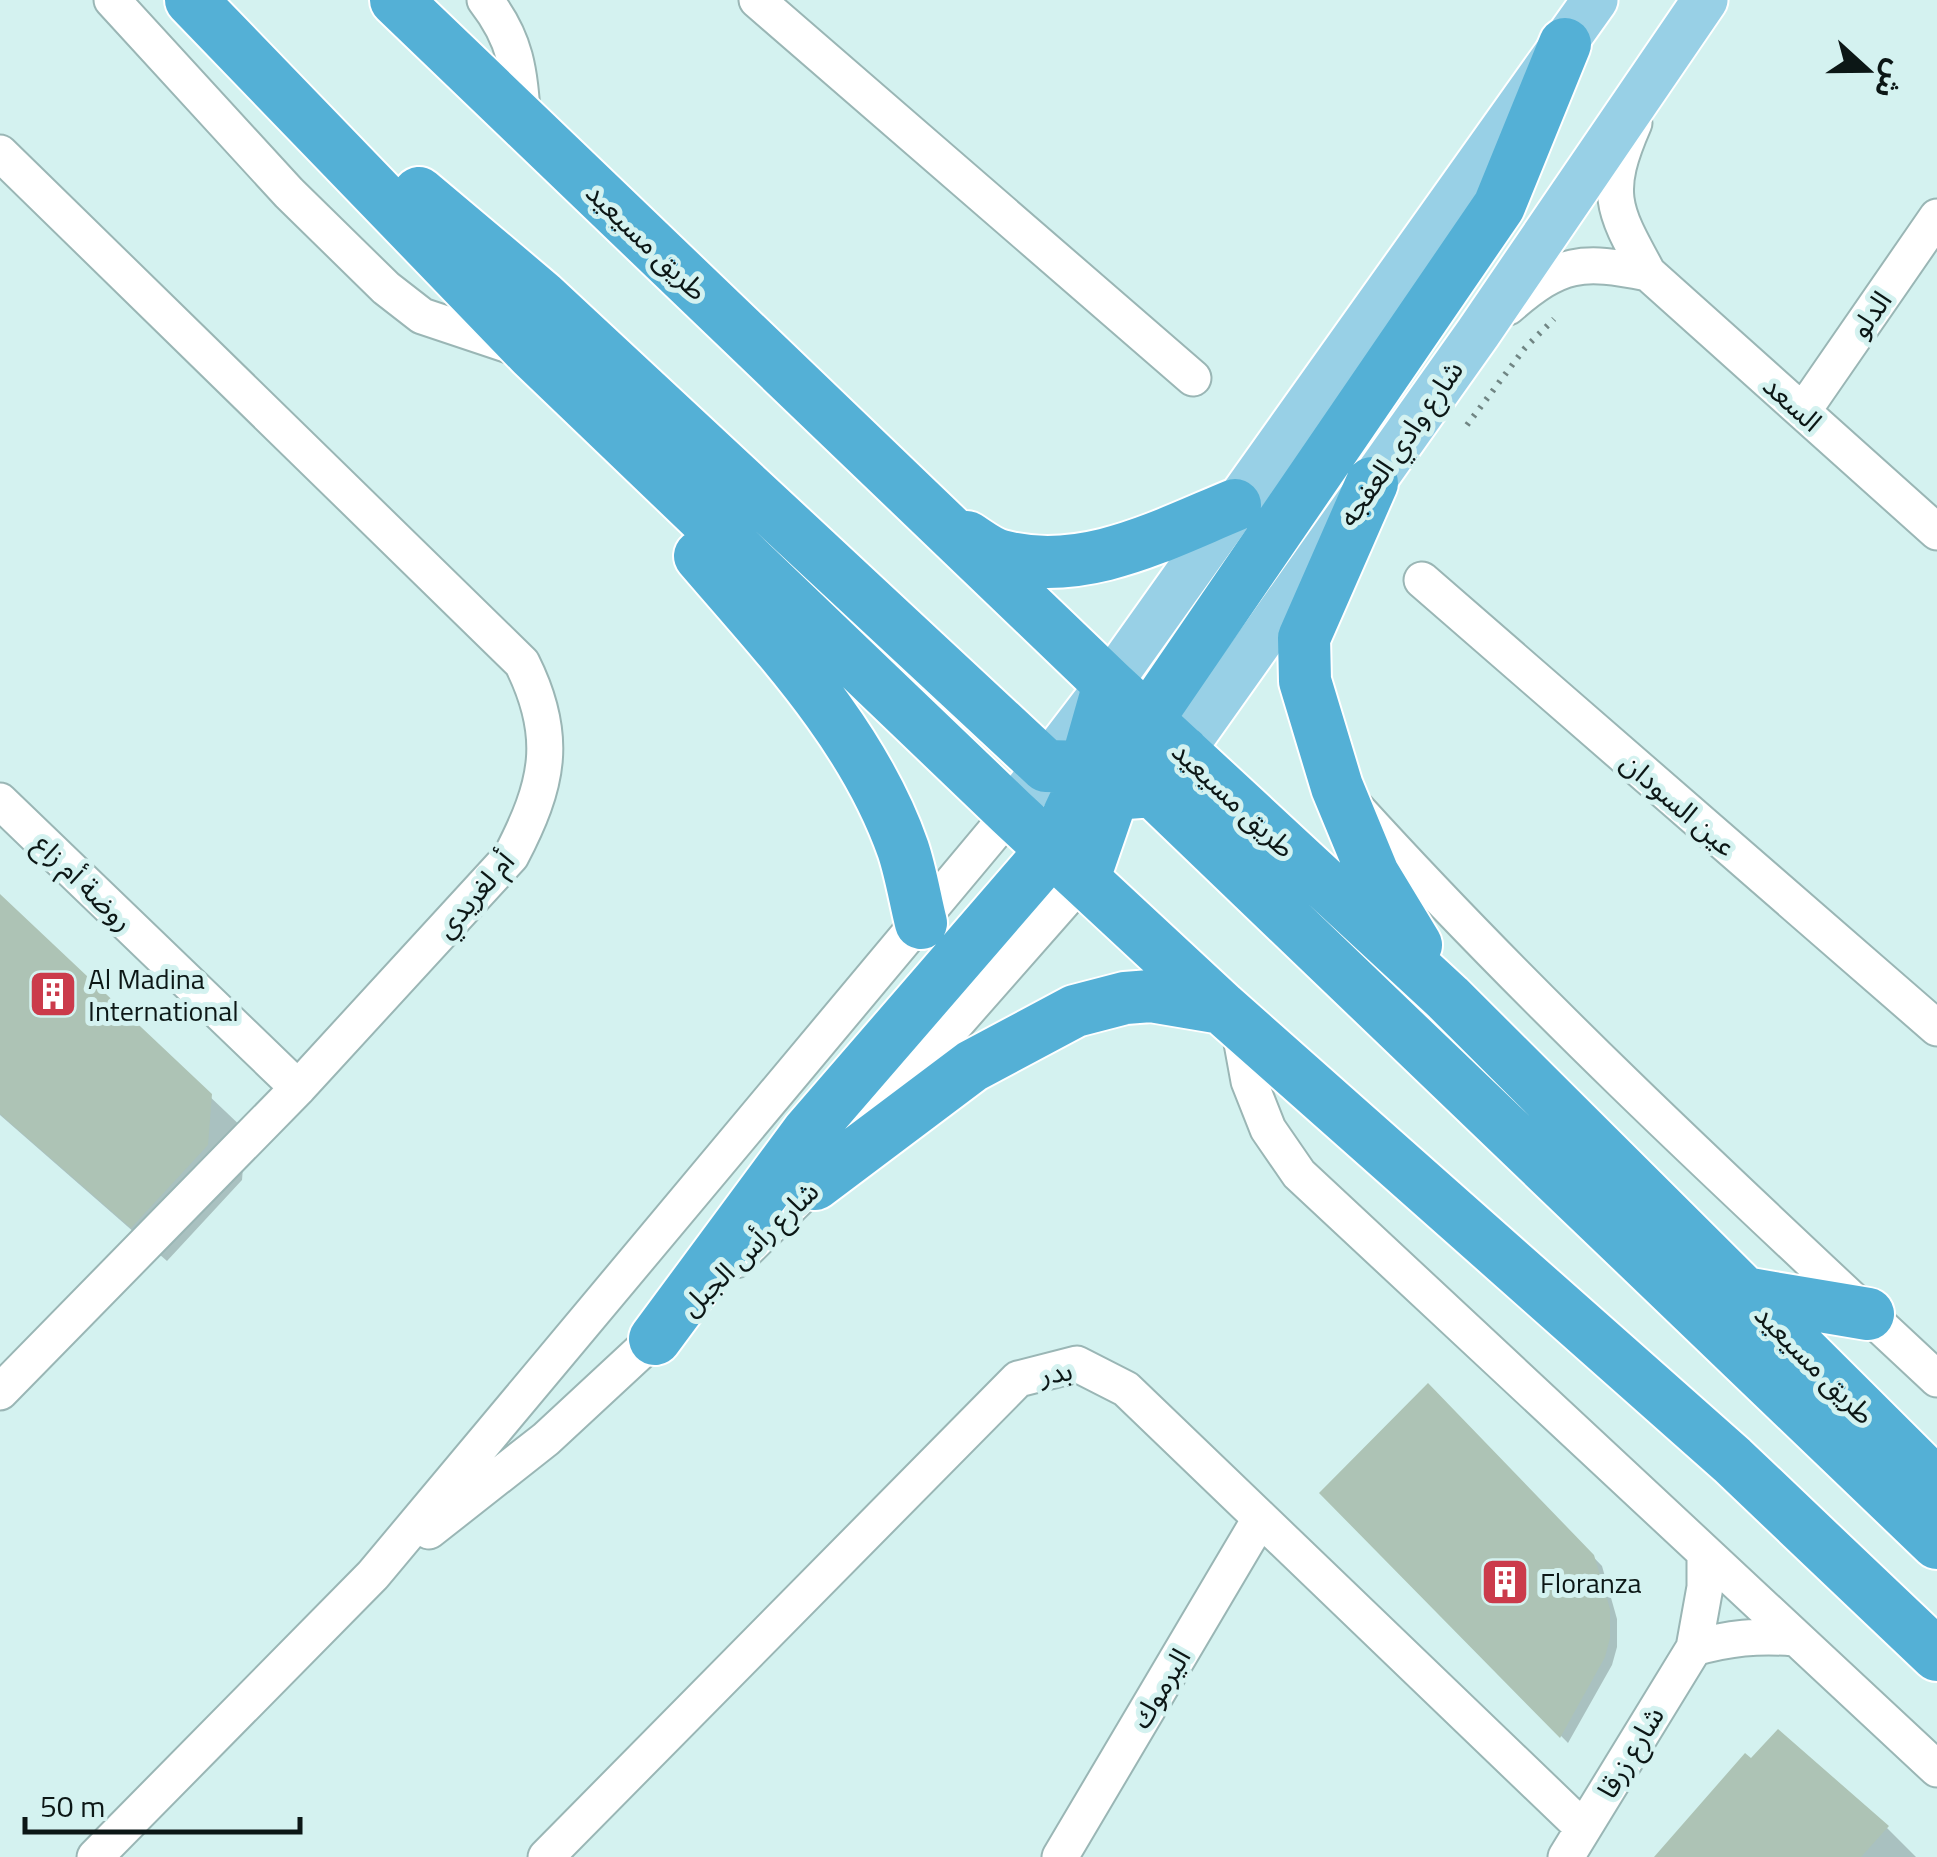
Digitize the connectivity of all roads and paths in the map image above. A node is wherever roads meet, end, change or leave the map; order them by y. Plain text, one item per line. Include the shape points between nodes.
1 (112, 0) edge
2 (396, 0) edge
3 (485, 0) edge
4 (757, 0) edge
5 (1595, 0) edge
6 (1705, 0) edge
7 (193, 2) edge
8 (1565, 44) junction
9 (1655, 75) junction
10 (523, 122) junction
11 (0, 153) edge
12 (1937, 216) edge
13 (1608, 265) junction
14 (1648, 274) junction
15 (1478, 333) junction
16 (546, 365) junction
17 (1194, 378) dead end
18 (1802, 412) junction
19 (1457, 438) dead end
20 (1372, 484) junction
21 (1235, 505) junction
22 (936, 519) junction
23 (1937, 532) edge
24 (1422, 580) dead end
25 (1110, 684) junction
26 (1117, 769) junction
27 (1336, 787) junction
28 (0, 801) edge
29 (1011, 812) junction
30 (1068, 864) junction
31 (920, 924) junction
32 (1448, 998) junction
33 (1230, 1014) junction
34 (1937, 1028) edge
35 (298, 1088) junction
36 (815, 1184) junction
37 (1744, 1293) junction
38 (1868, 1314) junction
39 (655, 1338) junction
40 (1937, 1380) edge
41 (0, 1392) edge
42 (1937, 1486) edge
43 (1260, 1519) junction
44 (1937, 1543) edge
45 (1706, 1556) junction
46 (373, 1575) junction
47 (1794, 1638) junction
48 (1694, 1648) junction
49 (1937, 1655) edge
50 (1937, 1770) edge
51 (1574, 1843) edge
52 (95, 1857) edge
53 (546, 1857) edge
54 (1060, 1857) edge

1 - 16 street via 386,288 422,316
2 - 10 highway, طريق مسيعيد
3 - 10 street via 505,26 518,62
4 - 17 street
5 - 8 main road
6 - 9 main road, شارع وادي العفجه
7 - 16 highway
7 - 26 highway
8 - 21 main road
8 - 26 highway via 1499,206
9 - 14 street, السعد via 1620,156 1614,191 1618,219
9 - 15 main road, شارع وادي العفجه
10 - 22 highway, طريق مسيعيد
11 - 35 street, أم لغريدي via 522,663 538,695 546,736 542,780 534,813 511,856
12 - 18 street, الدلو
13 - 14 street, السعد
13 - 15 street, السعد via 1576,265 1540,279
13 - 19 path via 1525,348
14 - 18 street, السعد
15 - 20 main road, شارع وادي العفجه
16 - 29 highway
16 - 31 highway via 606,446 812,687 868,770 904,850
18 - 23 street, السعد
20 - 26 main road, شارع وادي العفجه
20 - 27 highway via 1304,638 1305,682
21 - 22 highway via 1088,560 1044,563 998,556
21 - 25 main road
22 - 25 highway, طريق مسيعيد
24 - 34 street, عين السودان
25 - 26 highway, طريق مسيعيد
25 - 26 highway
26 - 29 highway
26 - 30 highway
26 - 32 highway, طريق مسيعيد
26 - 44 highway
27 - 32 highway via 1373,874
27 - 38 street via 1616,1079
28 - 35 street, روضة أم زاع
29 - 30 highway
29 - 31 street, شارع رأس الجبل
30 - 33 highway
30 - 36 street, شارع رأس الجبل
30 - 39 highway via 808,1132
31 - 46 street, شارع رأس الجبل
32 - 37 highway, طريق مسيعيد
33 - 36 highway via 1151,996 1075,1011 972,1066
33 - 45 street via 1268,1129 1299,1174
33 - 49 highway via 1746,1473
35 - 41 street, أم لغريدي
36 - 39 street, شارع رأس الجبل
37 - 38 highway
37 - 42 highway, طريق مسيعيد
38 - 40 street
39 - 46 street, شارع رأس الجبل via 546,1440
43 - 51 street, بدر
43 - 53 street, بدر via 1126,1389 1077,1364 1018,1378
43 - 54 street, اليرموك
45 - 47 street
45 - 48 street, شارع زرقا
46 - 52 street, شارع رأس الجبل
47 - 48 street via 1744,1637
47 - 50 street
48 - 51 street, شارع زرقا

